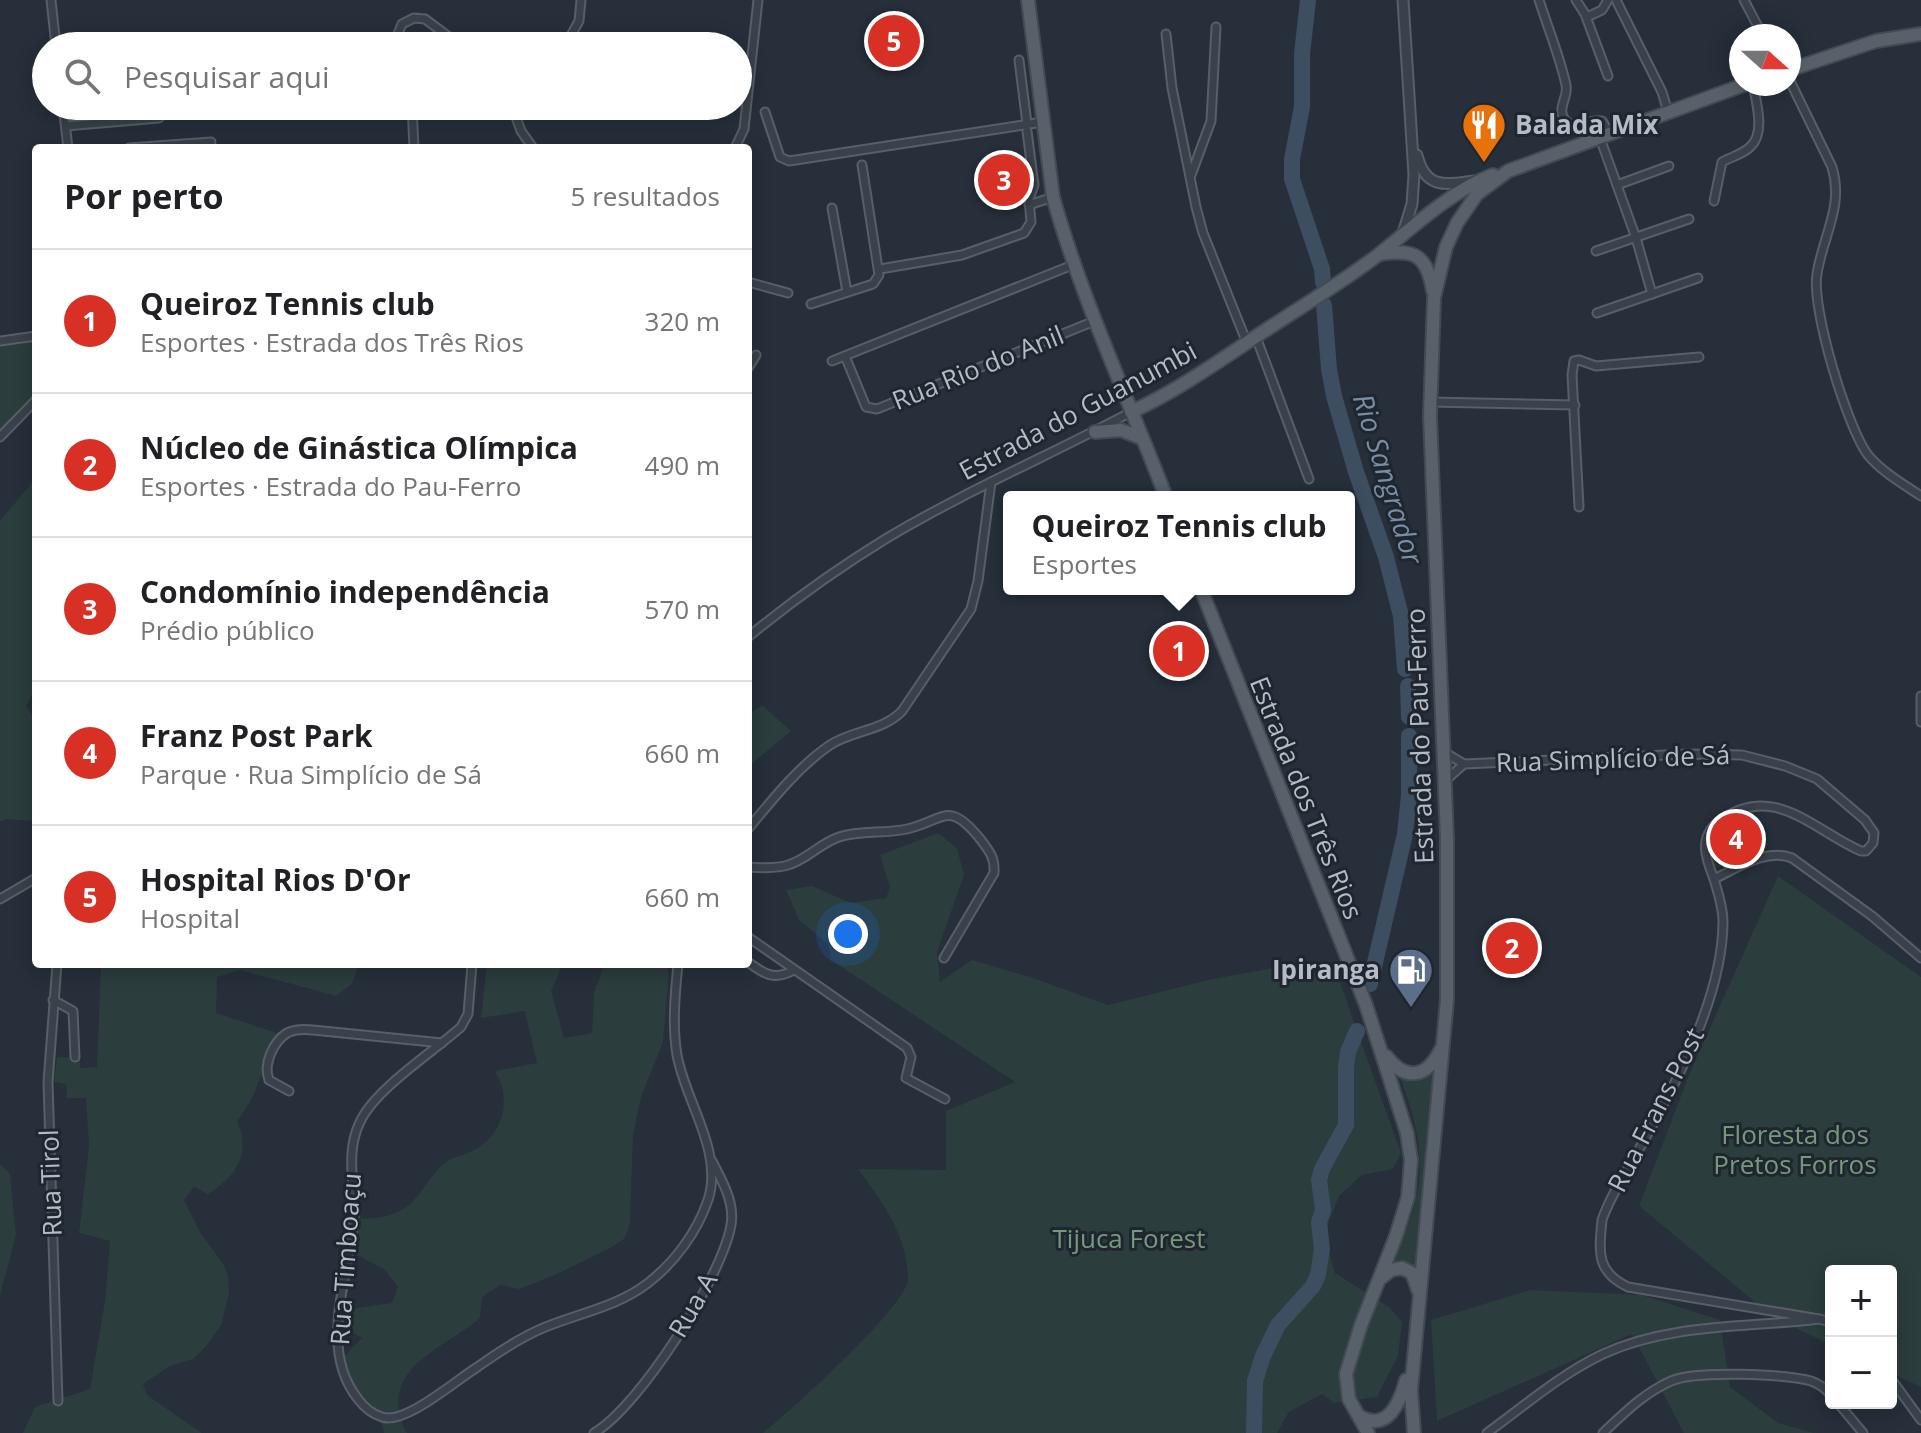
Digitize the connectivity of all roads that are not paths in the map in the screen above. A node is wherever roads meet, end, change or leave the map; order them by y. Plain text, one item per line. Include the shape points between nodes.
1 (51, 0) edge
2 (581, 0) edge
3 (758, 0) edge
4 (1028, 0) edge
5 (1403, 0) edge
6 (1539, 0) edge
7 (1576, 0) edge
8 (1608, 0) edge
9 (1616, 0) edge
10 (1744, 0) edge
11 (1587, 17) junction
12 (1757, 24) edge
13 (1216, 27) dead end
14 (54, 32) edge
15 (399, 32) edge
16 (442, 32) edge
17 (573, 32) edge
18 (1166, 34) dead end
19 (1921, 34) edge
20 (1921, 41) edge
21 (752, 55) edge
22 (1019, 60) dead end
23 (1801, 66) edge
24 (1608, 76) dead end
25 (1729, 90) edge
26 (1755, 96) edge
27 (1798, 96) edge
28 (765, 112) dead end
29 (1668, 112) junction
30 (65, 120) edge
31 (136, 120) edge
32 (413, 120) edge
33 (517, 120) edge
34 (745, 120) edge
35 (1043, 122) junction
36 (66, 126) junction
37 (1027, 127) junction
38 (1605, 136) junction
39 (1413, 140) junction
40 (211, 142) dead end
41 (68, 144) edge
42 (184, 144) edge
43 (414, 144) edge
44 (530, 144) edge
45 (737, 144) edge
46 (862, 165) dead end
47 (1669, 166) dead end
48 (1508, 171) junction
49 (1190, 177) junction
50 (1481, 180) junction
51 (1617, 185) junction
52 (1053, 197) junction
53 (1714, 201) dead end
54 (1029, 205) junction
55 (832, 208) dead end
56 (1689, 219) dead end
57 (1403, 233) junction
58 (1636, 238) junction
59 (1596, 251) dead end
60 (1378, 255) junction
61 (1076, 264) junction
62 (880, 269) junction
63 (1698, 278) dead end
64 (752, 283) edge
65 (847, 292) junction
66 (788, 293) dead end
67 (1652, 294) junction
68 (1434, 298) junction
69 (811, 304) dead end
70 (1597, 313) dead end
71 (1097, 320) junction
72 (32, 337) edge
73 (1251, 340) junction
74 (0, 341) edge
75 (756, 355) dead end
76 (845, 356) junction
77 (1699, 357) dead end
78 (832, 361) dead end
79 (752, 362) edge
80 (1117, 372) junction
81 (1153, 402) junction
82 (1430, 402) junction
83 (32, 404) edge
84 (1575, 405) junction
85 (1131, 412) junction
86 (1095, 432) junction
87 (0, 437) edge
88 (1143, 442) junction
89 (1309, 479) dead end
90 (991, 482) junction
91 (1163, 491) edge
92 (1921, 496) edge
93 (1579, 507) dead end
94 (1203, 595) edge
95 (752, 634) edge
96 (1921, 696) edge
97 (1921, 722) edge
98 (1443, 752) junction
99 (1464, 764) junction
100 (1444, 782) junction
101 (752, 825) edge
102 (752, 867) edge
103 (1714, 879) junction
104 (32, 880) edge
105 (0, 899) edge
106 (752, 940) edge
107 (944, 958) dead end
108 (1921, 958) edge
109 (752, 965) edge
110 (57, 968) edge
111 (472, 968) edge
112 (678, 968) edge
113 (794, 970) junction
114 (53, 1000) junction
115 (442, 1043) junction
116 (1443, 1046) junction
117 (1381, 1051) junction
118 (75, 1057) dead end
119 (289, 1091) dead end
120 (945, 1099) dead end
121 (710, 1155) junction
122 (1379, 1280) junction
123 (1420, 1297) junction
124 (1819, 1319) junction
125 (1825, 1320) edge
126 (1413, 1358) junction
127 (1825, 1387) edge
128 (1897, 1387) edge
129 (58, 1401) dead end
130 (1843, 1409) edge
131 (1356, 1413) junction
132 (1921, 1420) edge
133 (594, 1433) edge
134 (1368, 1433) edge
135 (1414, 1433) edge
136 (1487, 1433) edge
137 (1603, 1433) edge
138 (1863, 1433) edge

1 - 14 street
2 - 17 street
3 - 21 street
4 - 35 main road
5 - 39 street
6 - 38 street via 1567,89 1562,116 1577,125 1602,121
7 - 11 street
8 - 11 street
9 - 29 street
10 - 12 street
11 - 24 street
13 - 49 street via 1211,121
15 - 16 street via 402,24 419,17
18 - 49 street
19 - 20 street
19 - 23 main road via 1876,41
22 - 37 street
25 - 29 main road, Estrada do Pau-Ferro
26 - 53 street via 1757,137 1746,150 1722,162
27 - 92 street via 1837,181 1816,300 1848,414 1869,456
28 - 37 street via 780,157 789,161
29 - 38 main road, Estrada do Pau-Ferro
30 - 36 street
31 - 36 street
32 - 43 street
33 - 44 street
34 - 45 street
35 - 37 street
35 - 52 main road
36 - 41 street
37 - 54 street via 1034,185
38 - 48 main road, Estrada do Pau-Ferro
38 - 51 street
39 - 50 street via 1431,180
39 - 57 street via 1414,195
40 - 42 street
46 - 62 street
47 - 51 street
48 - 50 main road, Estrada do Guanumbi
48 - 68 main road, Estrada do Pau-Ferro via 1477,194 1457,223
49 - 73 street via 1203,233
50 - 57 main road, Estrada do Guanumbi
51 - 58 street
52 - 54 street
52 - 61 main road
54 - 62 street via 1031,222 1024,233 962,255
55 - 65 street
56 - 58 street
57 - 60 main road, Estrada do Guanumbi
58 - 59 street
58 - 67 street
60 - 68 main road via 1419,257 1430,275
60 - 73 main road, Estrada do Guanumbi
61 - 71 main road
61 - 76 street
62 - 65 street via 873,284
63 - 67 street
64 - 66 street
65 - 69 street
67 - 70 street
68 - 82 main road, Estrada do Pau-Ferro
71 - 76 street, Rua Rio do Anil via 877,409 861,400
71 - 80 main road
72 - 74 street
73 - 81 main road, Estrada do Guanumbi
73 - 89 street
75 - 79 street
76 - 78 street
77 - 84 street via 1596,366 1574,361
80 - 81 main road via 1135,395
80 - 85 main road
81 - 85 main road, Estrada do Guanumbi
81 - 88 main road
82 - 84 street
82 - 98 main road, Estrada do Pau-Ferro
83 - 87 street
84 - 93 street
85 - 86 street, Estrada do Guanumbi
85 - 88 main road
86 - 88 main road via 1121,430
86 - 90 street, Estrada do Guanumbi
88 - 91 main road
90 - 95 street, Estrada do Guanumbi via 889,537
90 - 101 street via 971,609 902,711 889,722 829,745
94 - 117 main road, Estrada dos Três Rios
96 - 97 street
98 - 99 street, Rua Simplício de Sá
98 - 100 main road, Estrada do Pau-Ferro
99 - 100 street, Rua Simplício de Sá
99 - 103 street, Rua Simplício de Sá via 1742,755 1817,779 1874,833 1873,843 1861,851 1794,813 1769,806 1743,809 1707,836 1704,847
100 - 116 main road, Estrada do Pau-Ferro via 1448,918
102 - 107 street via 788,865 836,838 905,829 951,815 972,829 995,863
103 - 108 street via 1769,855 1792,858
103 - 124 street, Rua Frans Post via 1723,921 1708,1000 1677,1078 1605,1210 1602,1260 1605,1272 1628,1287
104 - 105 street
106 - 113 street
109 - 113 street via 765,975 783,976
110 - 114 street, Rua Tirol
111 - 115 street, Rua Timboaçu via 468,1014
112 - 121 street, Rua Timboaçu via 677,1054
113 - 120 street via 907,1048 911,1057 906,1078
114 - 118 street via 73,1011
114 - 129 street, Rua Tirol via 48,1104
115 - 119 street via 294,1031 275,1046 267,1066 269,1080
115 - 121 street, Rua Timboaçu via 374,1102 359,1123 352,1149 354,1218 339,1316 339,1359 352,1392 384,1419 417,1408 526,1335 606,1307 649,1282 669,1265 701,1218 712,1181
116 - 117 main road via 1433,1065 1411,1073 1395,1068
116 - 123 main road, Estrada do Pau-Ferro
117 - 122 main road, Estrada dos Três Rios via 1407,1133 1411,1170 1406,1206
121 - 133 street, Rua A via 726,1188 731,1215 714,1272 686,1324 620,1412
122 - 123 main road via 1391,1270 1408,1270
122 - 131 main road, Estrada dos Três Rios via 1346,1374
123 - 126 main road, Estrada do Pau-Ferro
124 - 125 street
124 - 136 street via 1672,1332 1632,1343 1574,1370
126 - 131 main road via 1397,1407 1386,1421 1370,1424
126 - 135 main road, Estrada do Pau-Ferro
127 - 137 street via 1802,1379 1721,1373 1675,1379 1642,1397
128 - 132 street
130 - 138 street
131 - 134 main road, Estrada dos Três Rios

